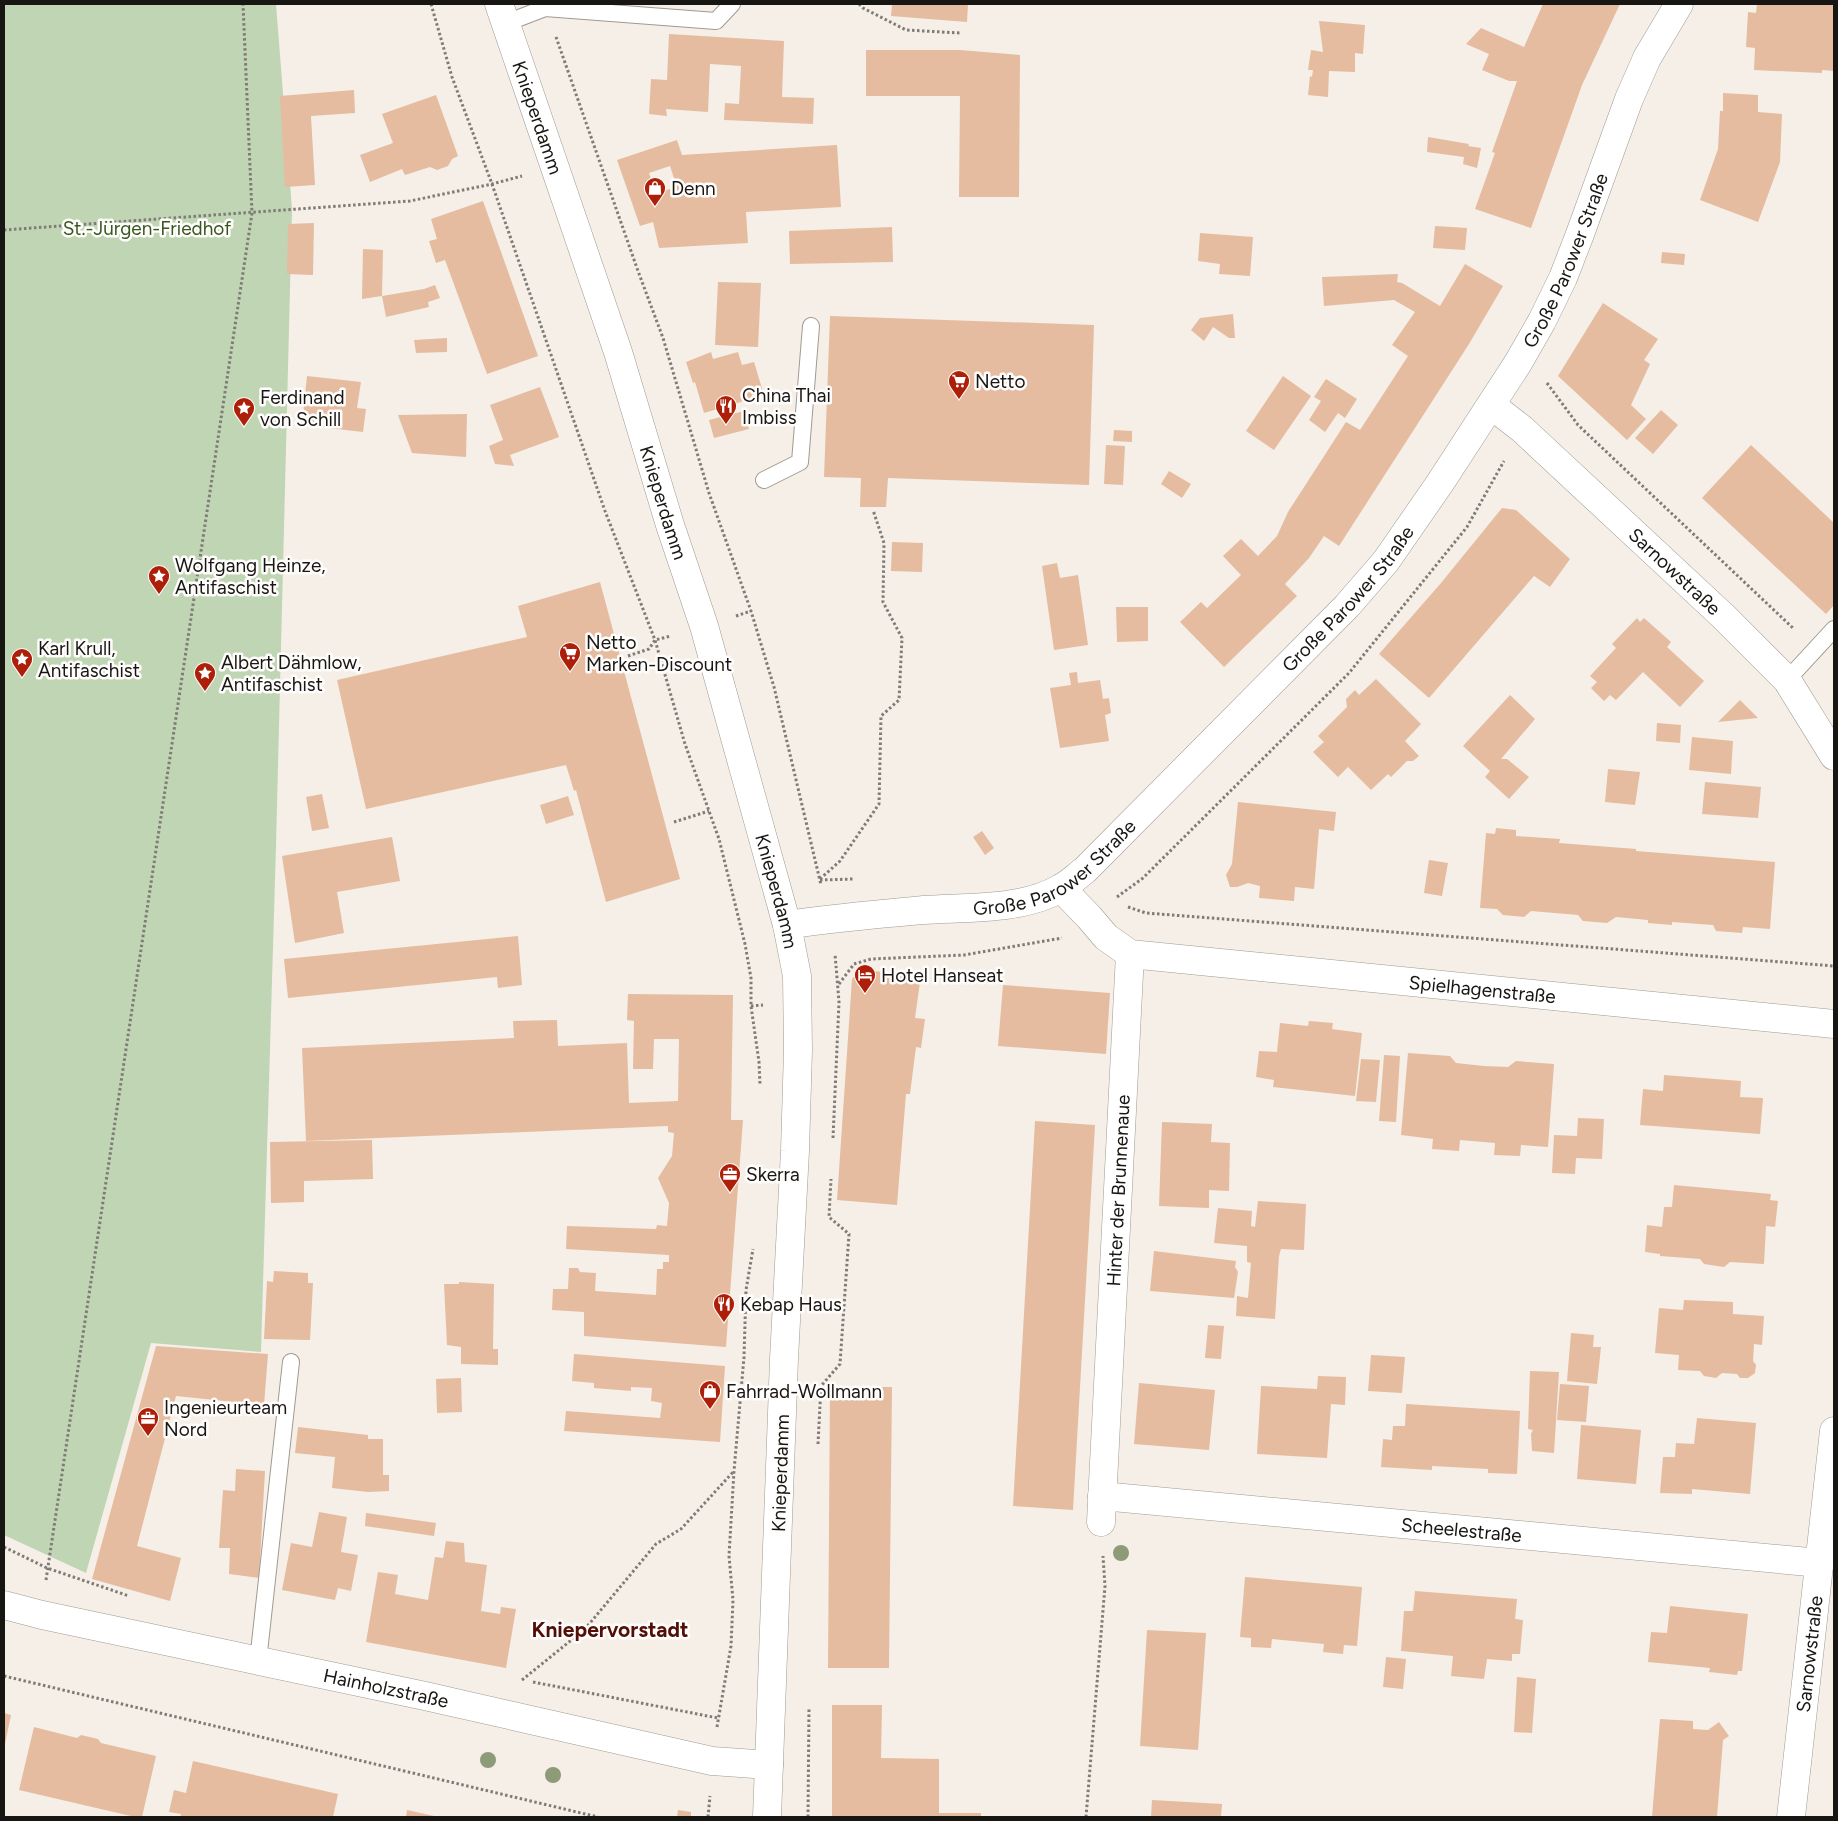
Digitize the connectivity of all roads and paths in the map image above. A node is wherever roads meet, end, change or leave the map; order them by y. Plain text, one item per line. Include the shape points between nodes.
1 (243, 4) edge
2 (431, 4) edge
3 (732, 4) edge
4 (859, 4) edge
5 (1679, 4) edge
6 (502, 14) edge
7 (960, 33) dead end
8 (554, 166) junction
9 (492, 184) junction
10 (252, 213) junction
11 (4, 230) edge
12 (811, 326) dead end
13 (1518, 363) junction
14 (1491, 405) junction
15 (764, 480) dead end
16 (874, 510) dead end
17 (1834, 630) edge
18 (1815, 650) junction
19 (1787, 680) junction
20 (1834, 756) edge
21 (710, 811) junction
22 (674, 822) dead end
23 (820, 880) dead end
24 (1061, 888) junction
25 (1115, 898) dead end
26 (787, 925) junction
27 (1130, 954) junction
28 (1834, 966) edge
29 (1834, 1024) edge
30 (760, 1090) dead end
31 (754, 1241) dead end
32 (291, 1362) dead end
33 (1834, 1431) edge
34 (734, 1471) junction
35 (1102, 1496) junction
36 (1101, 1522) joint
37 (1820, 1564) junction
38 (4, 1605) edge
39 (42, 1615) junction
40 (258, 1661) junction
41 (4, 1676) edge
42 (718, 1718) junction
43 (712, 1761) junction
44 (769, 1765) junction
45 (807, 1768) dead end
46 (598, 1817) edge
47 (767, 1817) edge
48 (808, 1817) edge
49 (1086, 1817) edge
50 (1791, 1817) edge

1 - 10 path
2 - 9 path via 452,77
3 - 6 lane via 716,20 545,8
4 - 7 path via 906,30
5 - 13 street, Große Parower Straße via 1629,99 1563,278
6 - 8 street, Knieperdamm
8 - 9 path
8 - 26 street, Knieperdamm via 618,352 704,626
9 - 10 path via 410,201
9 - 21 path via 605,511 655,640 685,744
10 - 11 path
10 - 39 path
12 - 15 lane via 800,462
13 - 14 street, Große Parower Straße
13 - 18 path via 1543,378 1578,425
14 - 19 street, Sarnowstraße via 1522,429
14 - 24 street, Große Parower Straße via 1386,562 1085,870
16 - 23 path via 884,543 883,602 902,638 899,700 881,716 879,804 840,861
17 - 18 lane
18 - 19 lane
19 - 20 street, Sarnowstraße
21 - 22 path
21 - 30 path via 745,944
24 - 26 street, Große Parower Straße via 1041,897 972,909 926,910
24 - 27 street via 1106,937
25 - 28 path via 1146,914
26 - 44 street, Knieperdamm via 796,976 798,1050
27 - 29 street, Spielhagenstraße
27 - 35 street, Hinter der Brunnenaue
31 - 34 path via 746,1290
32 - 40 lane
33 - 37 street, Sarnowstraße
34 - 42 path via 729,1556 733,1600 731,1646
34 - 42 path via 681,1529 656,1544 585,1629 522,1680
35 - 36 street, Hinter der Brunnenaue
35 - 37 street, Scheelestraße
36 - 49 path via 1105,1586
37 - 50 street, Sarnowstraße
38 - 39 street, Hainholzstraße
39 - 40 street, Hainholzstraße
40 - 43 street, Hainholzstraße
41 - 46 path
42 - 43 path
43 - 44 street, Hainholzstraße
44 - 47 street, Knieperdamm
45 - 48 path

